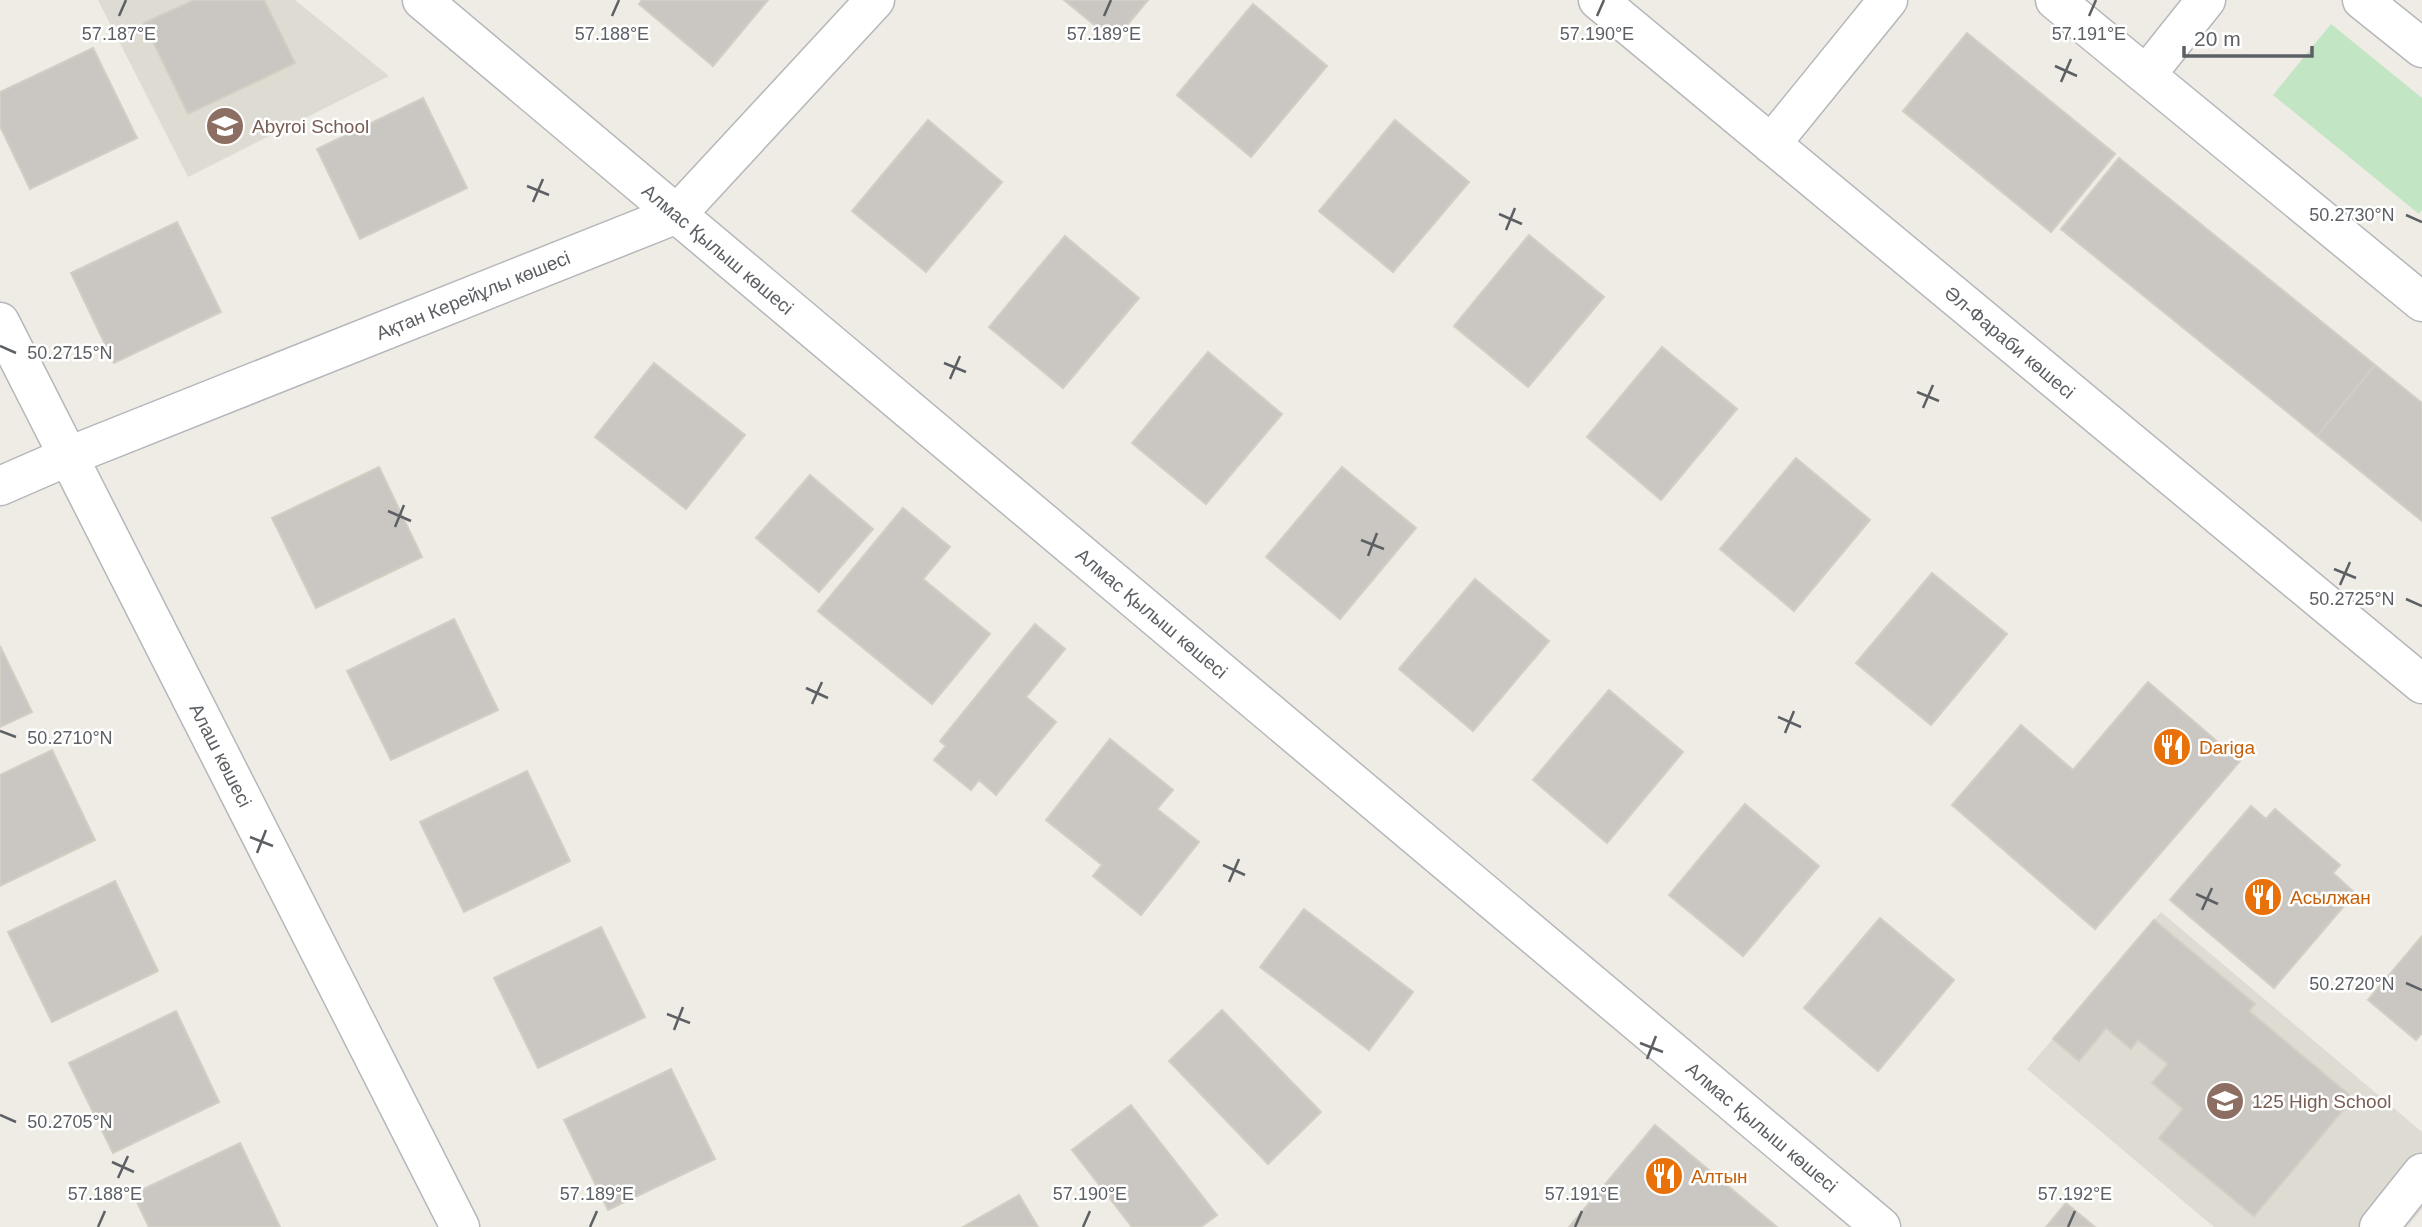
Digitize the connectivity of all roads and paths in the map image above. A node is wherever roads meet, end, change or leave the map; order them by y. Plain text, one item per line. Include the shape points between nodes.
1 (422, 0) edge
2 (875, 0) edge
3 (1598, 0) edge
4 (1888, 0) edge
5 (2055, 0) edge
6 (2206, 0) edge
7 (2362, 0) edge
8 (2422, 48) edge
9 (2147, 75) junction
10 (1772, 144) junction
11 (677, 214) junction
12 (2422, 302) edge
13 (0, 322) edge
14 (69, 456) junction
15 (0, 486) edge
16 (2422, 684) edge
17 (2422, 1173) edge
18 (460, 1227) edge
19 (1881, 1227) edge
20 (2379, 1227) edge

1 - 11 street, Алмас Қылыш көшесі
2 - 11 street, Ақтан Керейұлы көшесі
3 - 10 street, Әл-Фараби көшесі
4 - 10 street
5 - 9 street
6 - 9 street
7 - 8 street
9 - 12 street
10 - 16 street, Әл-Фараби көшесі
11 - 14 street, Ақтан Керейұлы көшесі
11 - 19 street, Алмас Қылыш көшесі
13 - 14 street, Алаш көшесі
14 - 15 street, Ақтан Керейұлы көшесі
14 - 18 street, Алаш көшесі
17 - 20 street

